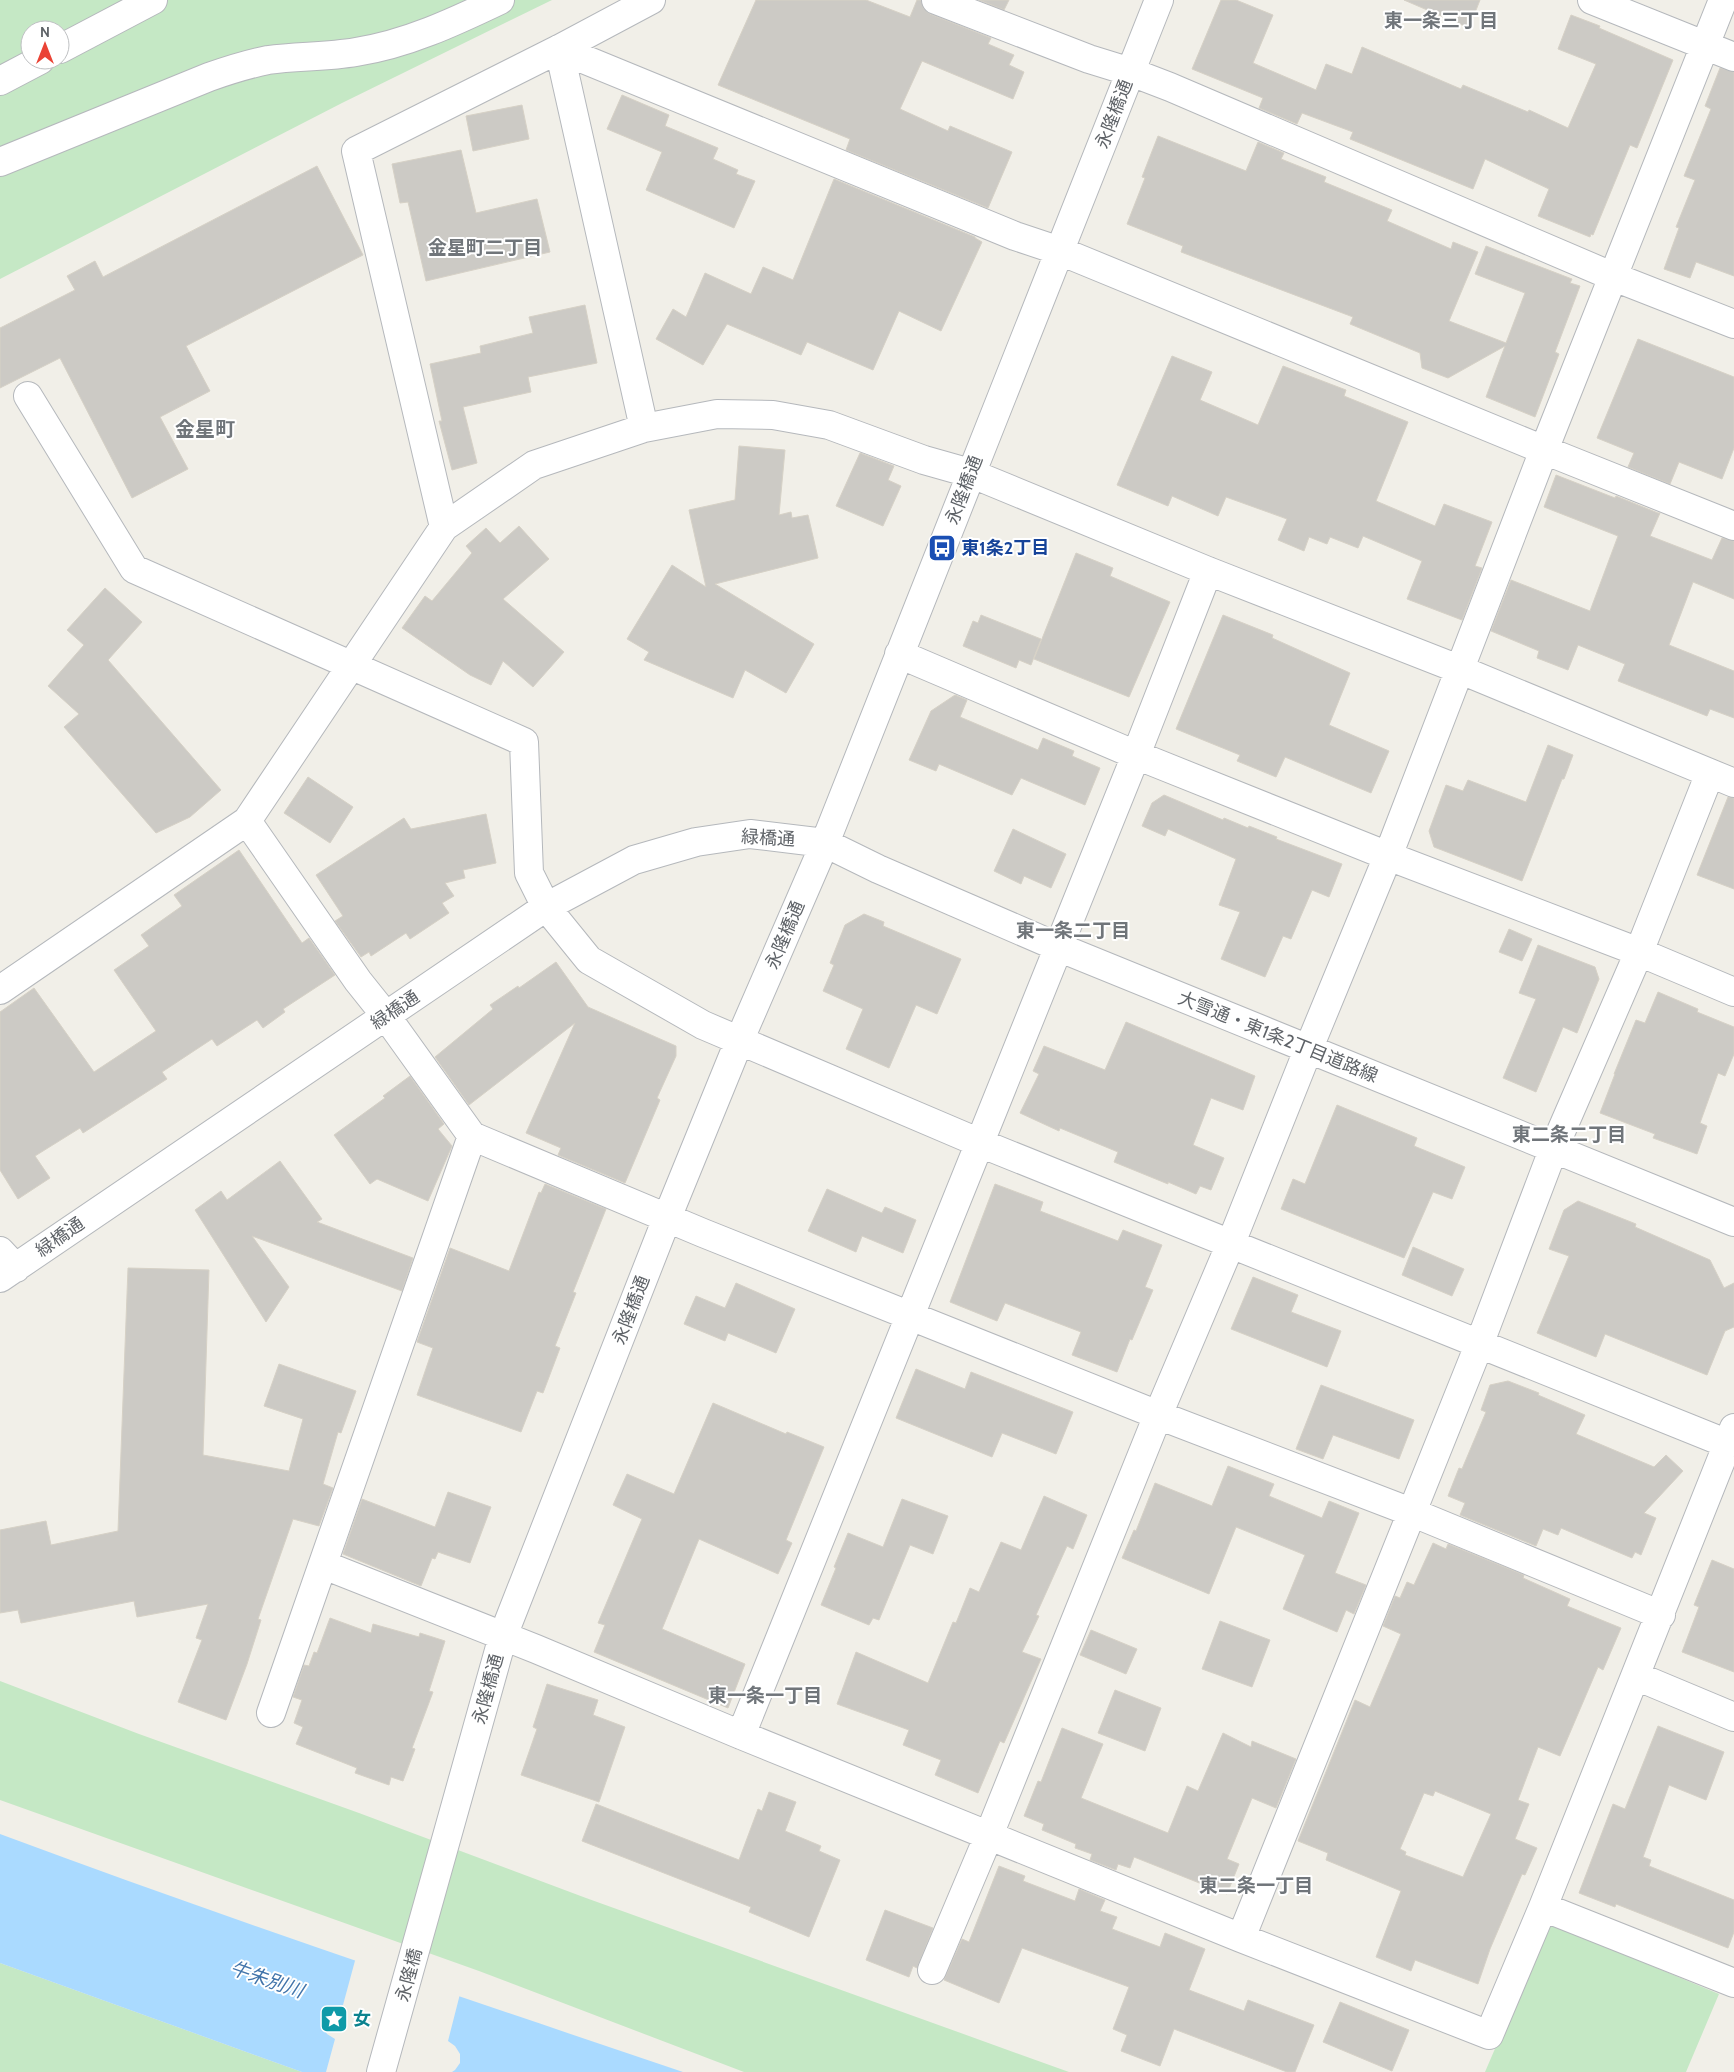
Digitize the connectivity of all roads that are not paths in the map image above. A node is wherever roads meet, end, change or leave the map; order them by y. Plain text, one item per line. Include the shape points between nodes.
1 (153, 0) edge
2 (500, 0) edge
3 (650, 0) edge
4 (936, 0) edge
5 (1159, 0) edge
6 (1592, 0) edge
7 (1723, 0) edge
8 (70, 44) edge
9 (1704, 45) junction
10 (559, 50) junction
11 (1734, 57) edge
12 (21, 70) edge
13 (1131, 72) junction
14 (0, 81) edge
15 (0, 162) edge
16 (1060, 250) junction
17 (1614, 277) junction
18 (1734, 324) edge
19 (28, 396) dead end
20 (644, 428) junction
21 (1544, 450) junction
22 (970, 474) junction
23 (1734, 526) edge
24 (444, 527) junction
25 (1208, 571) junction
26 (900, 654) junction
27 (352, 665) junction
28 (1461, 670) junction
29 (1136, 755) junction
30 (1722, 778) edge
31 (246, 821) junction
32 (826, 843) junction
33 (1388, 856) junction
34 (546, 907) junction
35 (1058, 948) junction
36 (1639, 952) junction
37 (0, 990) edge
38 (1734, 992) edge
39 (386, 1016) junction
40 (740, 1040) junction
41 (1308, 1050) junction
42 (472, 1136) junction
43 (980, 1143) junction
44 (1553, 1150) junction
45 (667, 1218) junction
46 (1734, 1222) edge
47 (1231, 1243) junction
48 (5, 1266) edge
49 (911, 1314) junction
50 (1479, 1345) junction
51 (1158, 1414) junction
52 (1731, 1436) edge
53 (1411, 1512) junction
54 (324, 1565) junction
55 (1661, 1615) junction
56 (503, 1636) junction
57 (1636, 1676) junction
58 (271, 1714) dead end
59 (1734, 1717) edge
60 (741, 1735) junction
61 (989, 1835) junction
62 (435, 1878) joint
63 (1543, 1907) junction
64 (1241, 1938) junction
65 (932, 1970) dead end
66 (1734, 1983) edge
67 (381, 2072) edge

1 - 8 street
2 - 15 street via 444,27 395,43 356,52 242,65
3 - 10 street
4 - 13 street
5 - 13 street, 永隆橋通
6 - 9 street
7 - 9 street
9 - 11 street
9 - 17 street
10 - 16 street via 1015,236
10 - 20 street
10 - 24 street via 356,150
12 - 14 street
13 - 16 street, 永隆橋通
13 - 17 street
16 - 21 street
16 - 22 street, 永隆橋通
17 - 18 street
17 - 21 street
19 - 27 street via 134,569
20 - 22 street via 717,414 773,416 829,424
20 - 24 street via 534,465
21 - 23 street
21 - 28 street
22 - 25 street
22 - 26 street, 永隆橋通
24 - 27 street
25 - 28 street
25 - 29 street
26 - 29 street
26 - 32 street, 永隆橋通
27 - 31 street
27 - 34 street via 524,742 530,874
28 - 30 street
28 - 33 street
29 - 33 street
29 - 35 street
30 - 36 street
31 - 37 street
31 - 39 street via 358,982
32 - 34 street, 緑橋通 via 750,834 696,842 634,860
32 - 35 street, 大雪通・東1条2丁目道路線
32 - 40 street, 永隆橋通
33 - 36 street
33 - 41 street
34 - 39 street, 緑橋通
34 - 40 street via 589,960 703,1025
35 - 41 street, 大雪通・東1条2丁目道路線
35 - 43 street
36 - 38 street
36 - 44 street
39 - 42 street
39 - 48 street, 緑橋通
40 - 43 street
40 - 45 street, 永隆橋通
41 - 44 street, 大雪通・東1条2丁目道路線
41 - 47 street
42 - 45 street
42 - 54 street
43 - 47 street
43 - 49 street
44 - 46 street, 大雪通・東1条2丁目道路線
44 - 50 street
45 - 49 street
45 - 56 street, 永隆橋通
47 - 50 street
47 - 51 street
49 - 51 street
49 - 60 street
50 - 52 street
50 - 53 street
51 - 53 street
51 - 61 street
52 - 55 street
53 - 55 street
53 - 64 street
54 - 56 street
54 - 58 street
55 - 57 street
56 - 60 street
56 - 62 street, 永隆橋通
57 - 59 street
57 - 63 street
60 - 61 street
61 - 64 street
61 - 65 street
62 - 67 street, 永隆橋
63 - 64 street via 1489,2035
63 - 66 street

